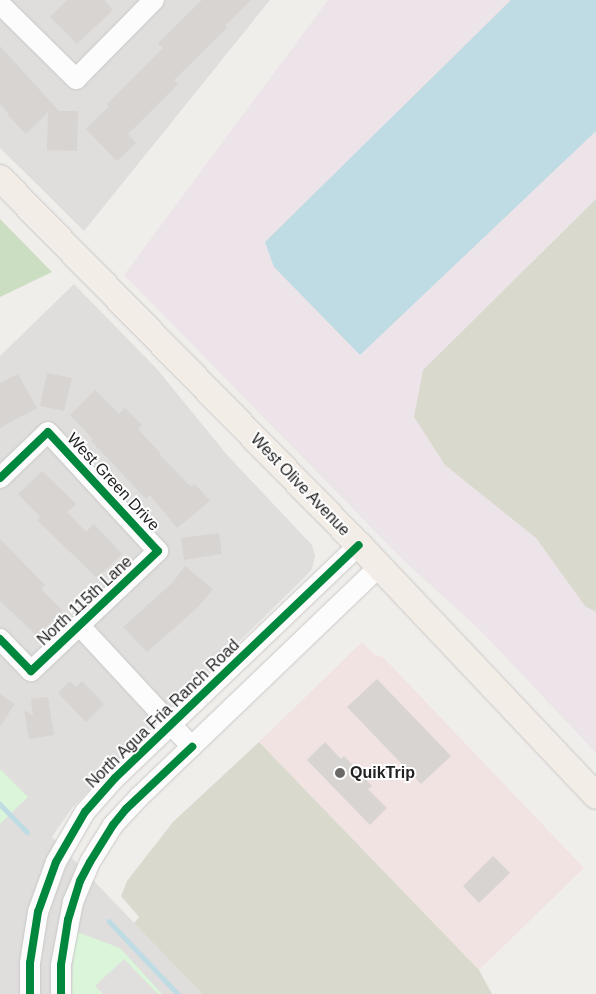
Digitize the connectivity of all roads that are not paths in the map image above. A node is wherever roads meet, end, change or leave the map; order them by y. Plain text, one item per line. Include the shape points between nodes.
1 (154, 0) edge
2 (0, 4) edge
3 (0, 178) edge
4 (0, 478) edge
5 (359, 545) junction
6 (158, 551) joint
7 (379, 567) junction
8 (79, 625) junction
9 (0, 639) edge
10 (171, 724) junction
11 (192, 747) junction
12 (596, 796) edge
13 (32, 947) junction
14 (63, 950) junction
15 (30, 994) edge
16 (61, 994) edge

1 - 2 street via 76,79
3 - 5 main road, West Olive Avenue
4 - 6 street, West Green Drive via 48,432
5 - 7 main road, West Olive Avenue
5 - 10 street, North Agua Fria Ranch Road
6 - 8 street, North 115th Lane
7 - 11 street
7 - 12 main road, West Olive Avenue
8 - 9 street, North 115th Lane via 31,671
8 - 10 street
10 - 11 street
10 - 13 street, North Agua Fria Ranch Road via 115,778 74,828 45,888
11 - 14 street via 126,809 97,848 73,902
13 - 14 street
13 - 15 street, North Agua Fria Ranch Road
14 - 16 street

